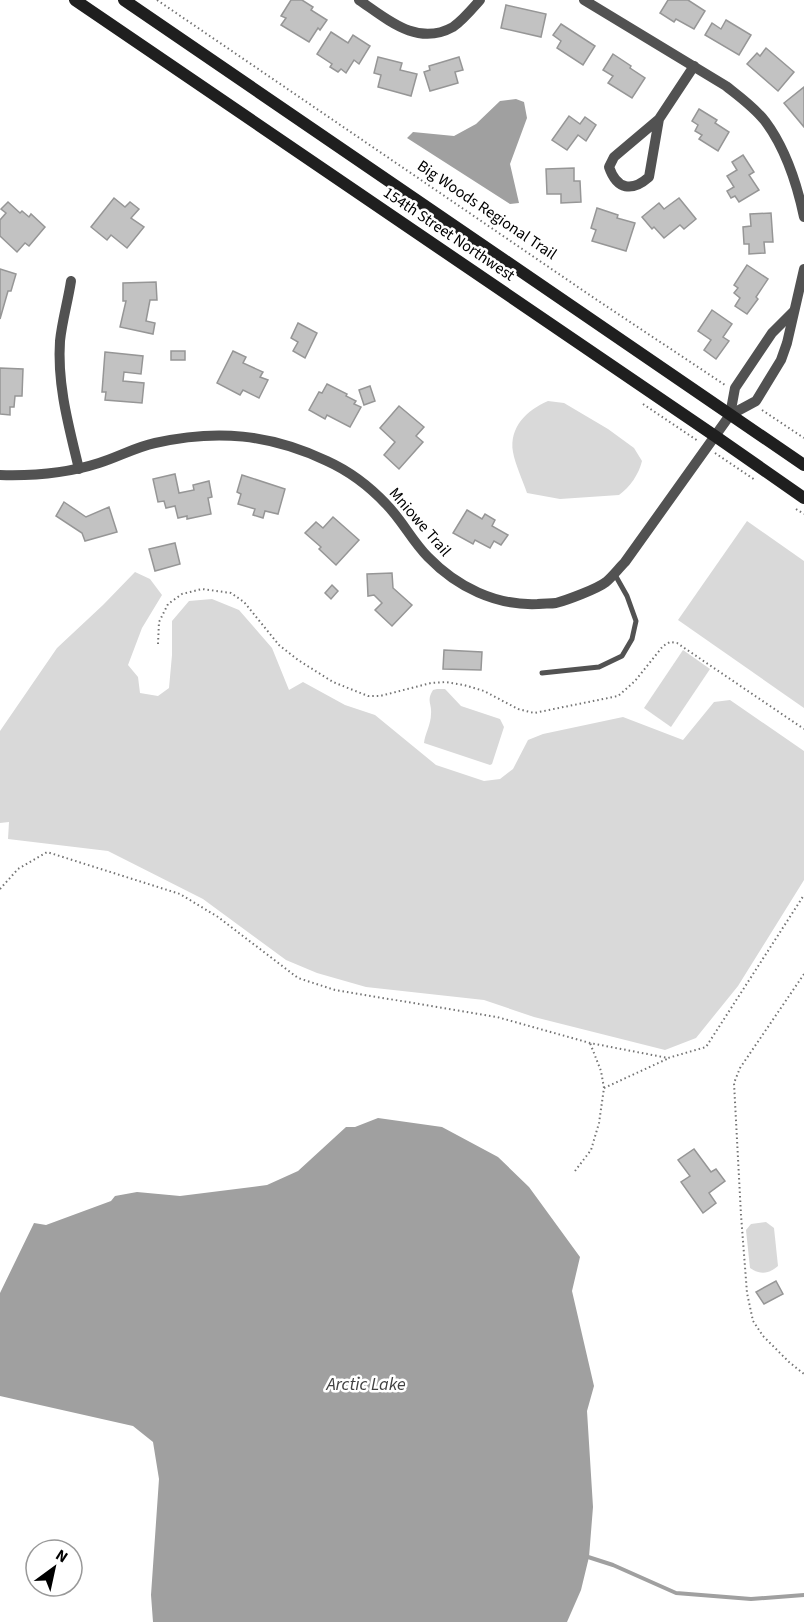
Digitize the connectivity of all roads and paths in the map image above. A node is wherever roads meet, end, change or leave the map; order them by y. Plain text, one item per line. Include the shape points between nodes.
1 (75, 0) edge
2 (124, 0) edge
3 (157, 0) edge
4 (359, 0) edge
5 (480, 0) edge
6 (584, 0) edge
7 (694, 66) junction
8 (659, 119) junction
9 (804, 217) edge
10 (804, 269) edge
11 (71, 281) dead end
12 (799, 314) edge
13 (735, 392) junction
14 (752, 403) junction
15 (730, 415) junction
16 (715, 436) junction
17 (804, 438) edge
18 (804, 465) edge
19 (79, 469) junction
20 (0, 475) edge
21 (804, 498) edge
22 (614, 573) junction
23 (159, 644) dead end
24 (542, 674) dead end
25 (804, 729) edge
26 (0, 889) edge
27 (804, 895) edge
28 (804, 974) edge
29 (590, 1043) junction
30 (668, 1058) junction
31 (604, 1088) junction
32 (575, 1171) dead end
33 (804, 1374) edge

1 - 16 street, 154th Street Northwest
2 - 15 street, 154th Street Northwest
3 - 13 path, Big Woods Regional Trail
4 - 5 street via 397,26 413,33 432,34 453,27
6 - 7 street
7 - 8 street
7 - 9 street via 746,101 765,122 791,170
8 - 8 street via 614,157 609,167 622,186 642,184 650,177
10 - 12 street
11 - 19 street via 60,341 60,381
12 - 13 street via 772,333
12 - 14 street via 781,360
13 - 15 street
14 - 15 street
14 - 17 path
15 - 16 street, Mniowe Trail
15 - 18 street, 154th Street Northwest
16 - 21 street, 154th Street Northwest
16 - 22 street, Mniowe Trail
19 - 20 street, Mniowe Trail
19 - 22 street, Mniowe Trail via 152,443 186,437 224,434 266,439 329,461 360,480 386,504 427,557 447,574 492,598 525,604 555,603 605,583
22 - 24 lane via 636,621 622,656 599,667
23 - 25 path via 159,622 168,604 182,594 202,589 231,593 298,660 333,682 368,696 446,682 484,690 534,713 618,696 670,642
26 - 29 path via 18,869 47,852 180,894 218,917 298,978 335,990 497,1017
27 - 30 path via 706,1047
28 - 33 path via 740,1068 734,1083 747,1293 753,1321 763,1336
29 - 30 path
29 - 31 path
30 - 31 path
31 - 32 path via 591,1150

